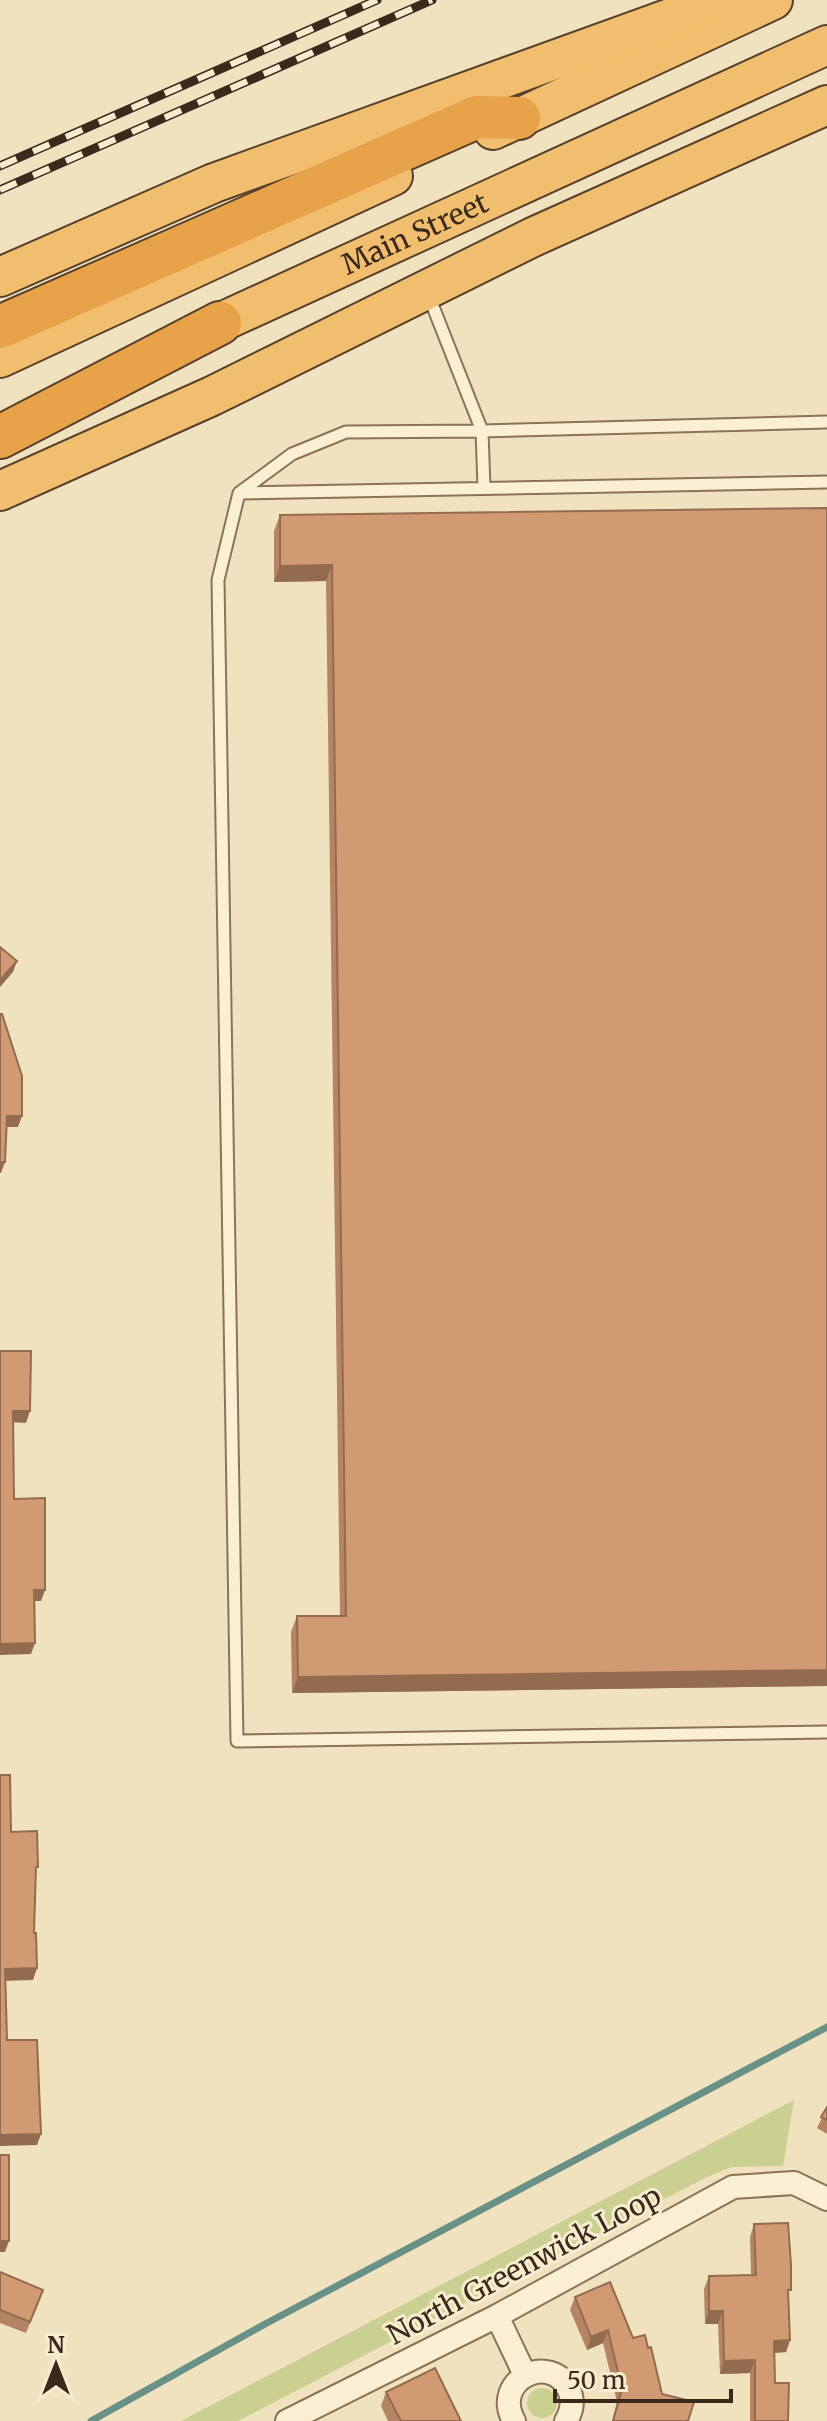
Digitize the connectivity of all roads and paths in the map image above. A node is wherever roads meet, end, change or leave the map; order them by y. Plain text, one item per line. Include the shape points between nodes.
1 (720, 0) edge
2 (773, 0) edge
3 (827, 45) edge
4 (827, 105) edge
5 (519, 118) junction
6 (0, 277) edge
7 (426, 290) junction
8 (220, 323) junction
9 (0, 327) edge
10 (0, 358) edge
11 (0, 420) edge
12 (827, 422) edge
13 (482, 431) junction
14 (0, 437) edge
15 (827, 482) edge
16 (484, 488) junction
17 (0, 491) edge
18 (239, 493) junction
19 (827, 1732) edge
20 (827, 2199) edge
21 (497, 2316) junction
22 (525, 2375) junction
23 (287, 2421) edge
24 (514, 2421) edge
25 (566, 2421) edge

1 - 6 highway via 214,183
2 - 5 highway
3 - 8 highway, Main Street
4 - 7 highway
5 - 9 highway via 477,117
5 - 10 highway
7 - 13 lane
7 - 17 highway via 212,396
8 - 11 highway, Main Street
8 - 14 highway
12 - 13 lane
13 - 16 lane
13 - 18 lane via 346,432 292,454
15 - 16 lane
16 - 18 lane
18 - 19 lane via 218,580 237,1741
20 - 21 street, North Greenwick Loop via 794,2183 733,2187
21 - 22 street
21 - 23 street, North Greenwick Loop
22 - 24 street via 508,2399
22 - 25 street via 547,2372 565,2384 572,2404

